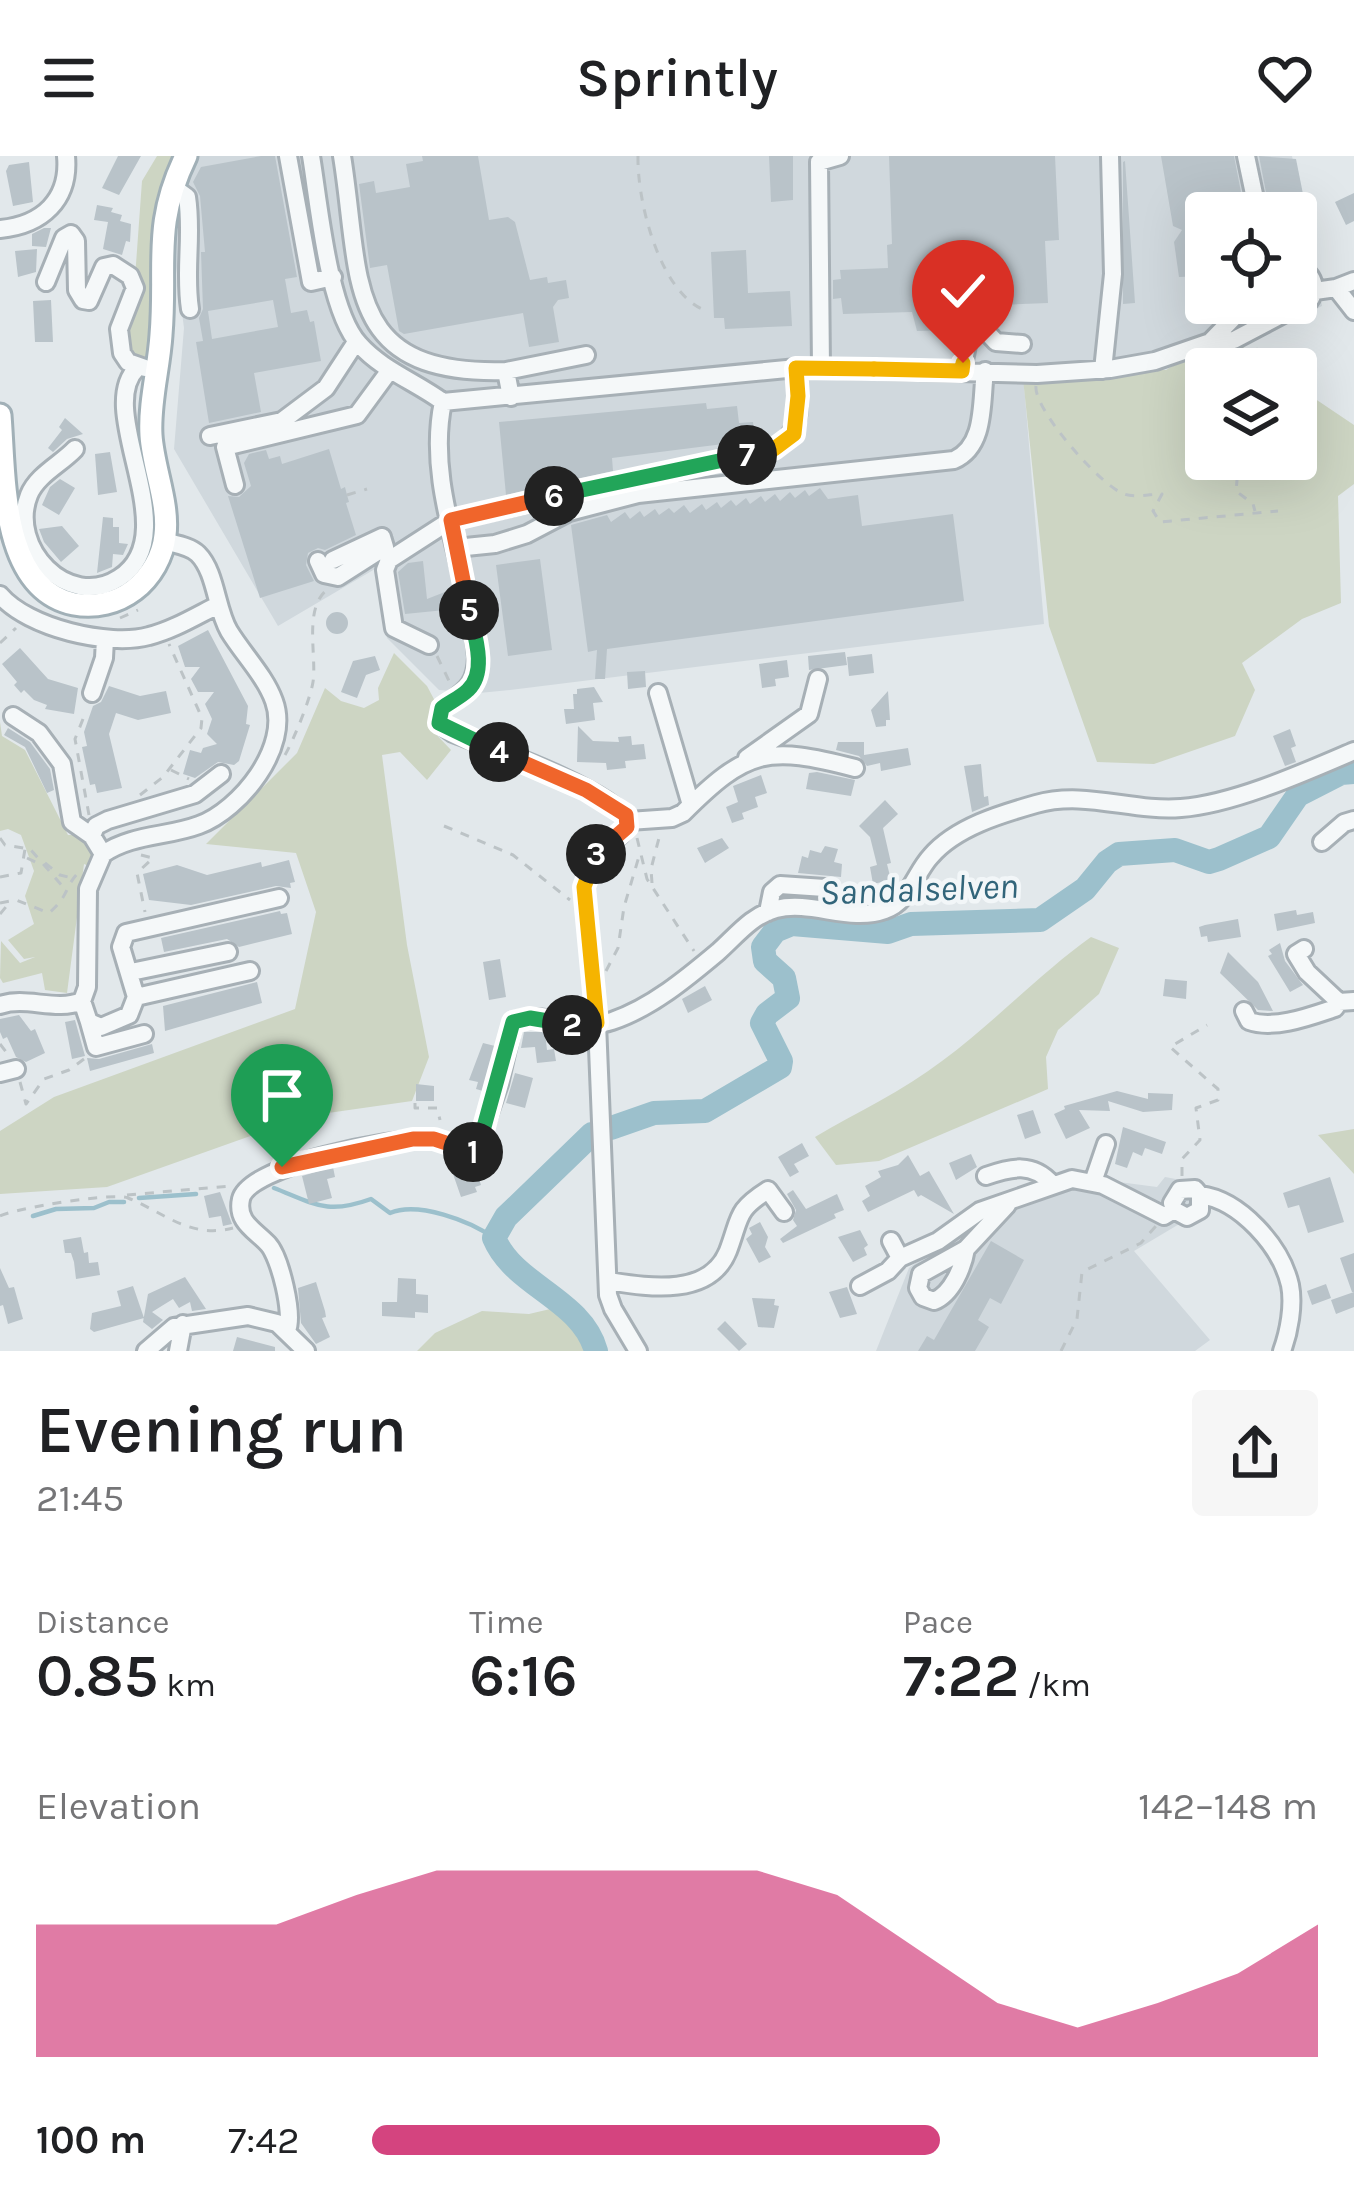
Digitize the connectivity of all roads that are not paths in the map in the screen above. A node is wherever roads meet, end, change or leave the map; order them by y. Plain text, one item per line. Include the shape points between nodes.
1 (66, 156) edge
2 (186, 156) edge
3 (289, 156) edge
4 (311, 156) edge
5 (342, 156) edge
6 (840, 156) edge
7 (1110, 156) edge
8 (1246, 156) edge
9 (819, 159) edge
10 (172, 186) junction
11 (1254, 192) edge
12 (0, 230) edge
13 (333, 278) junction
14 (1348, 280) edge
15 (46, 282) dead end
16 (1317, 290) edge
17 (190, 308) dead end
18 (1354, 311) edge
19 (1227, 324) edge
20 (1261, 324) edge
21 (1210, 341) junction
22 (356, 342) junction
23 (1022, 344) dead end
24 (586, 356) dead end
25 (147, 368) junction
26 (796, 368) junction
27 (821, 368) junction
28 (390, 370) junction
29 (1103, 370) junction
30 (506, 371) junction
31 (962, 371) junction
32 (985, 371) junction
33 (511, 398) junction
34 (443, 402) junction
35 (0, 415) edge
36 (210, 436) dead end
37 (75, 449) dead end
38 (235, 485) dead end
39 (451, 520) junction
40 (164, 541) junction
41 (456, 548) junction
42 (0, 596) edge
43 (218, 605) junction
44 (105, 639) junction
45 (429, 645) road end
46 (818, 680) dead end
47 (92, 693) dead end
48 (658, 693) dead end
49 (13, 716) dead end
50 (1354, 751) edge
51 (746, 758) junction
52 (855, 768) dead end
53 (221, 774) dead end
54 (691, 805) junction
55 (629, 820) junction
56 (1354, 820) edge
57 (94, 831) junction
58 (1322, 842) dead end
59 (103, 854) junction
60 (825, 888) dead end
61 (279, 898) dead end
62 (768, 911) junction
63 (1304, 949) dead end
64 (228, 952) dead end
65 (250, 971) dead end
66 (131, 972) junction
67 (136, 997) junction
68 (82, 1001) junction
69 (1348, 1001) edge
70 (0, 1004) edge
71 (1244, 1011) dead end
72 (89, 1022) junction
73 (597, 1023) junction
74 (144, 1034) dead end
75 (1106, 1144) dead end
76 (986, 1175) dead end
77 (1094, 1181) junction
78 (1052, 1184) junction
79 (1193, 1191) junction
80 (1007, 1204) junction
81 (784, 1212) dead end
82 (1169, 1213) junction
83 (891, 1240) dead end
84 (966, 1249) dead end
85 (899, 1258) junction
86 (608, 1282) junction
87 (860, 1286) dead end
88 (183, 1324) junction
89 (287, 1330) junction
90 (146, 1351) edge
91 (178, 1351) edge
92 (306, 1351) edge
93 (638, 1351) edge
94 (1282, 1351) edge

1 - 12 street via 53,206 24,226
2 - 10 main road
3 - 13 street via 311,282
4 - 13 street
5 - 30 street via 358,288 382,332 441,367
6 - 9 street
7 - 29 street via 1113,274
8 - 11 street
9 - 27 street
10 - 17 street via 188,196
10 - 25 main road via 160,239 162,330
13 - 22 street
14 - 16 street
14 - 18 street
15 - 25 street via 71,234 82,300 89,301 108,266 130,277 134,296 118,339 122,353
19 - 21 street
20 - 21 street
21 - 29 street
22 - 28 street
22 - 36 street via 326,388 282,421
23 - 31 street via 996,342 971,325
24 - 30 street
25 - 37 street via 128,385 146,536 136,563 106,585 55,577 31,540 30,494
25 - 40 main road
26 - 27 street
26 - 33 street
26 - 39 street via 796,426 774,449
27 - 31 street
28 - 34 street
28 - 38 street via 357,415 225,447
29 - 32 street
30 - 33 street
31 - 32 street
32 - 41 street via 977,439 954,460 638,494 495,544
33 - 34 street
34 - 39 street via 440,458
35 - 40 main road via 14,546 39,589 73,604 112,602 147,577
39 - 41 street
39 - 45 street via 385,570 394,628
40 - 43 street via 197,554
41 - 55 street via 478,657 475,680 439,713 439,723 586,790
42 - 44 street via 52,626
43 - 44 street via 148,637
43 - 59 street via 275,703 272,749 246,790 215,818
44 - 47 street
46 - 51 street via 809,714
48 - 54 street
49 - 57 street via 62,764 72,822
50 - 62 street via 1190,807 1040,803 954,837 888,910
51 - 52 street via 807,756
51 - 54 street
53 - 57 street via 195,794
54 - 55 street via 671,818
55 - 73 street via 592,861 584,887
56 - 58 street
57 - 59 street
59 - 68 street via 88,889
60 - 62 street via 780,885
61 - 66 street via 126,933 121,946
62 - 73 street via 643,1006
63 - 69 street via 1296,953 1307,972
64 - 66 street
65 - 67 street
66 - 67 street
67 - 72 street via 129,1016 101,1027
68 - 70 street
68 - 72 street
69 - 71 street via 1259,1025
72 - 74 street via 96,1046
73 - 86 street
73 - 89 street via 513,1022 471,1153 434,1139 403,1140 253,1181 241,1206 246,1225 273,1252 290,1307
75 - 77 street
76 - 78 street via 1017,1167
77 - 78 street
77 - 82 street
78 - 80 street
79 - 82 street via 1174,1195
79 - 82 street via 1195,1215
79 - 94 street via 1239,1210 1282,1265 1291,1293
80 - 84 street
80 - 85 street
81 - 86 street via 768,1190 748,1203 719,1265 693,1282
83 - 85 street
85 - 87 street
86 - 93 street via 613,1310
88 - 89 street via 248,1316
88 - 90 street
88 - 91 street
89 - 92 street

